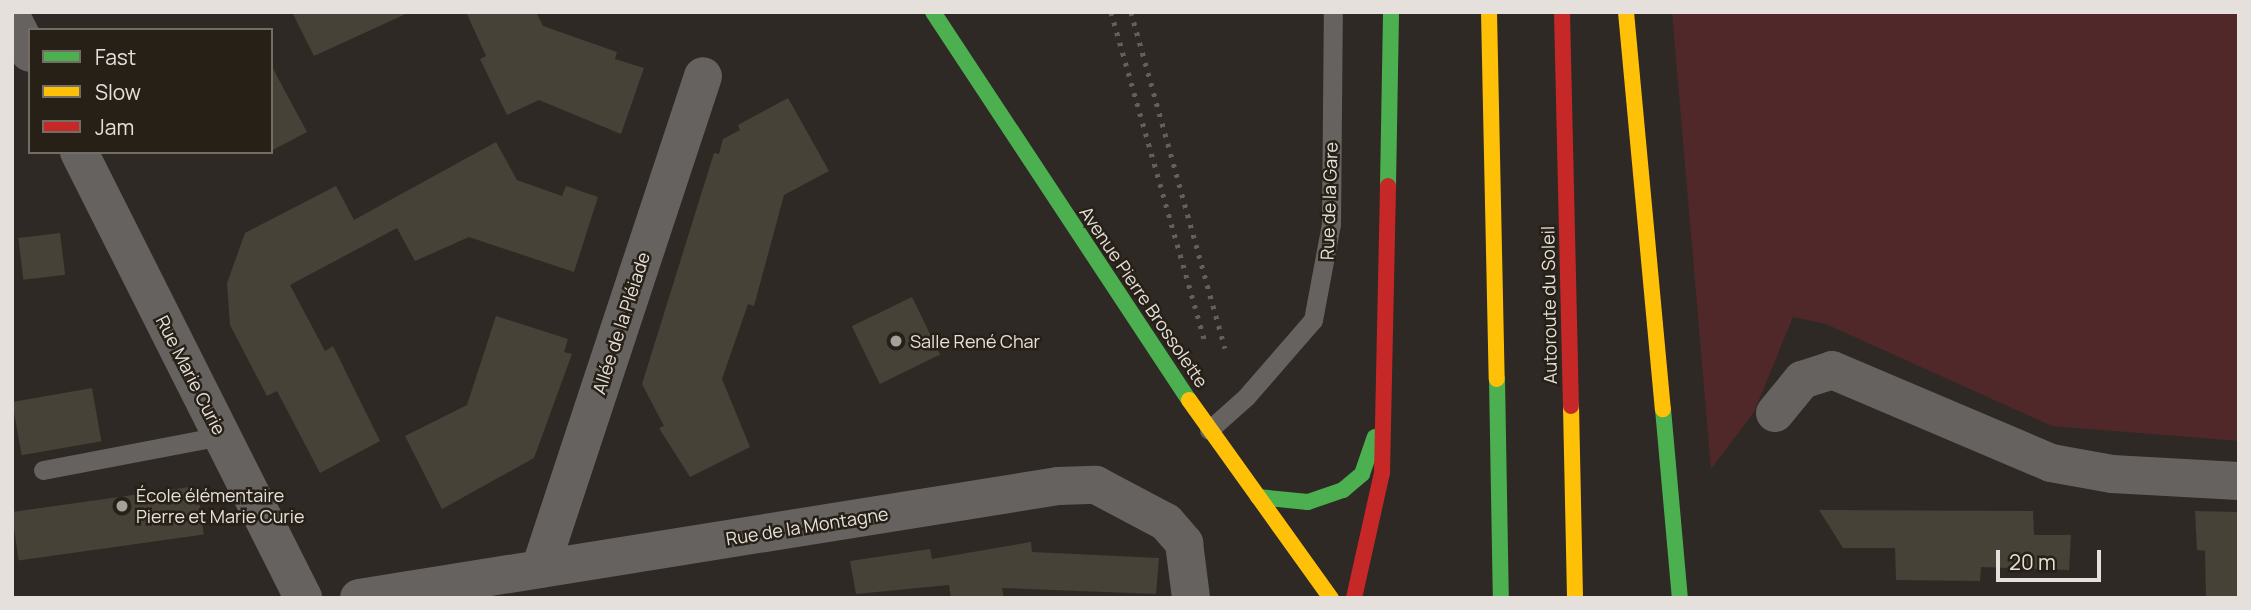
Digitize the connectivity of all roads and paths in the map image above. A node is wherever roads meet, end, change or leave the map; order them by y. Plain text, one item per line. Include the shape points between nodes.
1 (933, 12) edge
2 (1332, 12) edge
3 (1391, 12) edge
4 (1489, 12) edge
5 (1562, 12) edge
6 (1626, 12) edge
7 (12, 19) edge
8 (28, 49) edge
9 (703, 76) dead end
10 (80, 154) edge
11 (1775, 412) dead end
12 (1382, 416) junction
13 (1209, 430) junction
14 (222, 436) junction
15 (43, 470) dead end
16 (2239, 481) edge
17 (1258, 497) junction
18 (540, 569) junction
19 (303, 598) edge
20 (359, 598) edge
21 (1191, 598) edge
22 (1331, 598) edge
23 (1354, 598) edge
24 (1501, 598) edge
25 (1575, 598) edge
26 (1679, 598) edge

1 - 13 main road, Avenue Pierre Brossolette
2 - 13 lane, Rue de la Gare via 1331,224 1313,320 1247,397
3 - 12 main road
4 - 24 main road
5 - 25 main road, Autoroute du Soleil
6 - 26 main road
7 - 8 street
9 - 18 street, Allée de la Pléiade
10 - 14 street, Rue Marie Curie
11 - 16 street via 1802,380 1832,370 2051,463 2112,474
12 - 17 main road via 1362,474 1343,490 1308,502
12 - 23 main road via 1382,473
13 - 17 main road, Avenue Pierre Brossolette
14 - 15 lane
14 - 19 street, Rue Marie Curie
17 - 22 main road, Avenue Pierre Brossolette
18 - 20 street, Rue de la Montagne
18 - 21 street, Rue de la Montagne via 1058,486 1096,485 1135,502 1184,543

